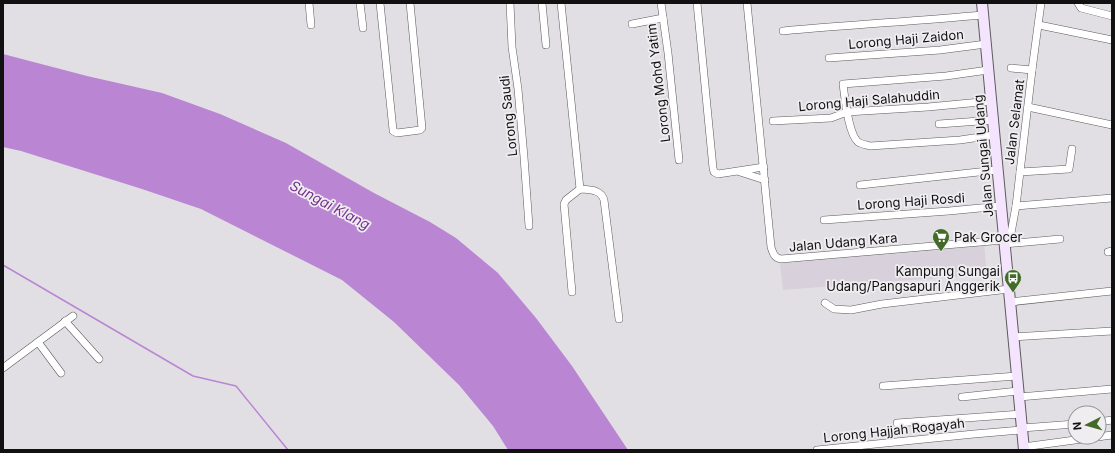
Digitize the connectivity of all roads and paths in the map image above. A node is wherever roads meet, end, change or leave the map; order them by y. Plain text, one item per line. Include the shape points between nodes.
1 (309, 3) edge
2 (360, 3) edge
3 (380, 3) edge
4 (410, 3) edge
5 (510, 3) edge
6 (542, 3) edge
7 (561, 3) edge
8 (661, 3) edge
9 (698, 3) edge
10 (747, 3) edge
11 (982, 3) edge
12 (1041, 3) edge
13 (1078, 3) edge
14 (983, 15) junction
15 (1112, 16) edge
16 (663, 18) junction
17 (632, 24) dead end
18 (1039, 24) junction
19 (311, 25) dead end
20 (363, 28) dead end
21 (783, 31) dead end
22 (1112, 40) edge
23 (546, 44) dead end
24 (986, 44) junction
25 (829, 58) dead end
26 (1011, 68) dead end
27 (988, 70) junction
28 (1032, 70) junction
29 (991, 101) junction
30 (1028, 107) junction
31 (847, 112) junction
32 (993, 120) junction
33 (773, 121) dead end
34 (939, 124) dead end
35 (1112, 125) edge
36 (994, 135) junction
37 (1072, 149) dead end
38 (679, 160) dead end
39 (764, 167) junction
40 (998, 170) junction
41 (739, 172) junction
42 (1020, 172) junction
43 (765, 180) junction
44 (860, 185) dead end
45 (580, 189) junction
46 (1112, 198) edge
47 (1001, 206) junction
48 (1016, 206) junction
49 (824, 220) dead end
50 (529, 226) dead end
51 (1060, 239) dead end
52 (1004, 242) junction
53 (1009, 289) junction
54 (1112, 291) edge
55 (572, 292) dead end
56 (1010, 302) junction
57 (825, 303) dead end
58 (73, 316) dead end
59 (619, 319) dead end
60 (66, 321) junction
61 (1112, 331) edge
62 (1013, 338) junction
63 (38, 342) junction
64 (99, 359) dead end
65 (3, 368) edge
66 (61, 373) dead end
67 (1017, 376) junction
68 (883, 386) dead end
69 (1112, 389) edge
70 (1018, 394) junction
71 (962, 397) dead end
72 (1020, 414) junction
73 (897, 423) dead end
74 (1067, 425) edge
75 (1022, 429) junction
76 (1112, 435) edge
77 (1023, 449) edge
78 (817, 450) edge

1 - 19 street
2 - 20 street
3 - 4 street via 393,131 397,133 422,129
5 - 50 street, Lorong Saudi
6 - 23 street
7 - 45 street
8 - 16 street, Lorong Mohd Yatim
9 - 41 street via 713,168 718,174
10 - 39 street, Jalan Udang Kara
11 - 14 street, Jalan Sungai Udang
12 - 18 street, Jalan Selamat
13 - 15 street via 1081,8
14 - 21 street
14 - 24 street, Jalan Sungai Udang
16 - 17 street
16 - 38 street, Lorong Mohd Yatim
18 - 22 street
18 - 28 street, Jalan Selamat
24 - 25 street, Lorong Haji Zaidon
24 - 27 street, Jalan Sungai Udang
26 - 28 street
27 - 29 street, Jalan Sungai Udang
27 - 31 street via 843,84
28 - 30 street, Jalan Selamat
29 - 31 street, Lorong Haji Salahuddin
29 - 32 street, Jalan Sungai Udang
30 - 35 street
30 - 42 street, Jalan Selamat
31 - 33 street, Lorong Haji Salahuddin via 831,118
31 - 36 street via 852,132 858,142 870,146
32 - 34 street
32 - 36 street, Jalan Sungai Udang
36 - 40 street, Jalan Sungai Udang
37 - 42 street via 1069,169
39 - 41 street
39 - 43 street, Jalan Udang Kara
40 - 44 street
40 - 47 street, Jalan Sungai Udang
41 - 43 street
42 - 48 street, Jalan Selamat
43 - 52 street, Jalan Udang Kara via 771,247 777,259
45 - 55 street via 564,204
45 - 59 street via 596,191 604,200
46 - 48 street
47 - 49 street, Lorong Haji Rosdi
47 - 52 street, Jalan Sungai Udang
48 - 52 street, Jalan Selamat via 1011,233
51 - 52 street
52 - 53 street, Jalan Sungai Udang
53 - 56 street, Jalan Sungai Udang
53 - 57 street via 851,310 834,309
54 - 56 street
56 - 62 street, Jalan Sungai Udang
58 - 60 street
60 - 63 street
60 - 64 street
61 - 62 street
62 - 67 street, Jalan Sungai Udang
63 - 65 street
63 - 66 street
67 - 68 street
67 - 70 street, Jalan Sungai Udang
69 - 70 street
70 - 71 street
70 - 72 street, Jalan Sungai Udang
72 - 73 street
72 - 75 street, Jalan Sungai Udang
74 - 75 street
75 - 77 street, Jalan Sungai Udang
75 - 78 street, Lorong Hajjah Rogayah
76 - 77 street

